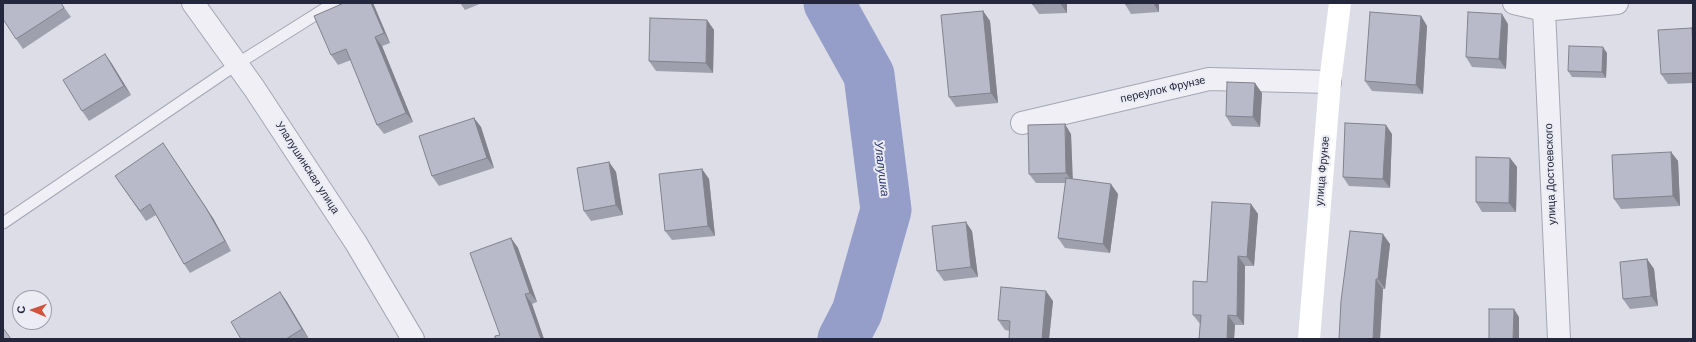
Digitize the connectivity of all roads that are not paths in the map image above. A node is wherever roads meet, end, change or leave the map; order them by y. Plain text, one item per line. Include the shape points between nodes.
1 (193, 3) edge
2 (334, 3) edge
3 (1340, 3) edge
4 (1514, 3) edge
5 (1617, 3) edge
6 (1544, 10) junction
7 (237, 64) junction
8 (1330, 82) junction
9 (1022, 123) dead end
10 (3, 223) edge
11 (414, 339) edge
12 (1310, 339) edge
13 (1559, 339) edge

1 - 7 street, Улалушинская улица
2 - 7 lane
3 - 8 street, улица Фрунзе
4 - 6 street
5 - 6 street
6 - 13 street, улица Достоевского
7 - 10 lane
7 - 11 street, Улалушинская улица via 356,243
8 - 9 street, переулок Фрунзе via 1209,79
8 - 12 street, улица Фрунзе

